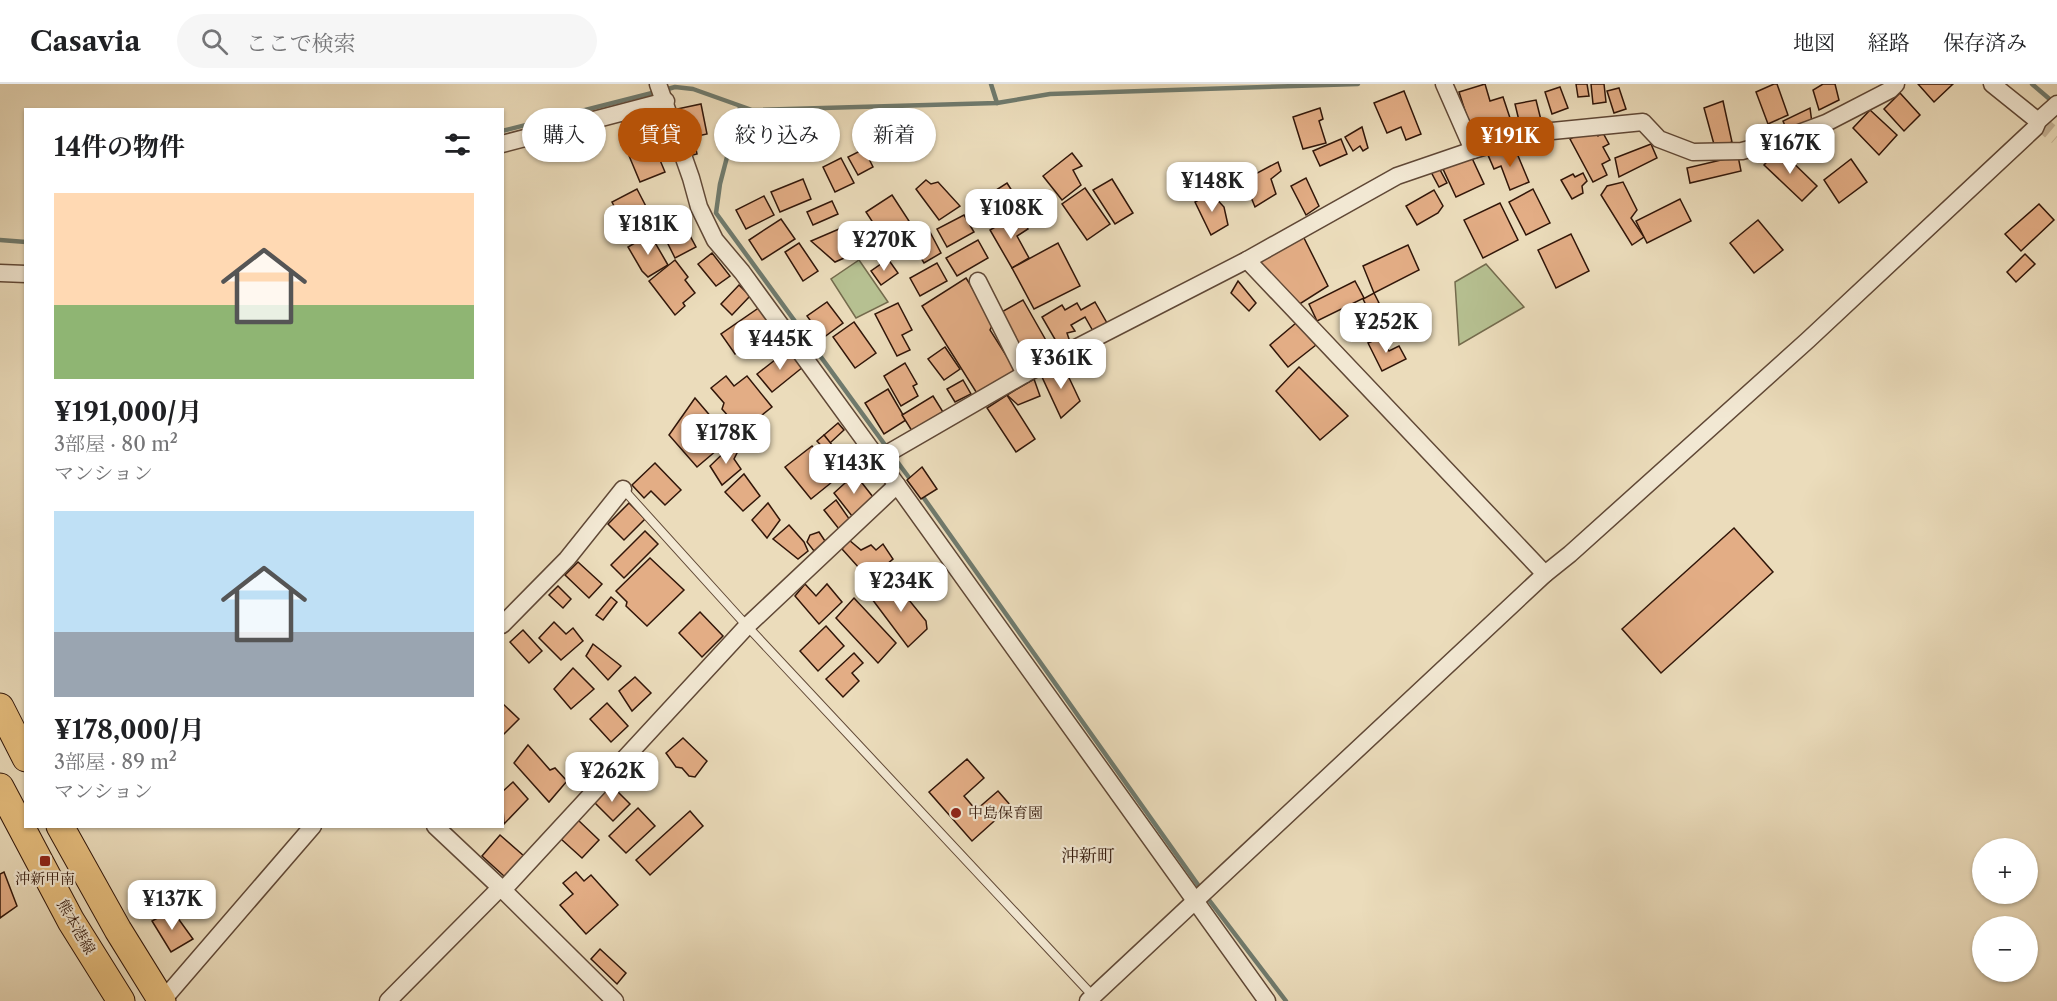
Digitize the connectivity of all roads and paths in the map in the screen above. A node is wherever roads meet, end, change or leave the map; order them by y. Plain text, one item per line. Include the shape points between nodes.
1 (658, 84) edge
2 (1896, 84) edge
3 (1992, 84) edge
4 (1446, 86) edge
5 (666, 101) junction
6 (2048, 112) edge
7 (504, 143) edge
8 (1473, 150) junction
9 (1247, 260) junction
10 (0, 273) edge
11 (24, 274) edge
12 (978, 281) dead end
13 (1025, 374) junction
14 (878, 459) junction
15 (897, 485) junction
16 (623, 489) joint
17 (1545, 574) junction
18 (504, 623) edge
19 (747, 627) junction
20 (0, 707) edge
21 (24, 754) edge
22 (0, 787) edge
23 (61, 828) edge
24 (311, 828) edge
25 (437, 828) edge
26 (503, 890) junction
27 (1195, 901) junction
28 (1091, 999) edge
29 (122, 1001) edge
30 (162, 1001) edge
31 (388, 1001) edge
32 (615, 1001) edge
33 (1267, 1001) edge

1 - 5 street
2 - 8 street via 1826,123 1743,151 1693,152 1659,139 1643,122 1532,133
3 - 6 street
4 - 8 street
5 - 7 street
5 - 14 street via 699,207 715,240
6 - 17 street via 2036,128 1808,340
8 - 9 street via 1397,176
9 - 13 street
9 - 17 street
10 - 11 street
12 - 13 street
13 - 14 street
14 - 15 street
15 - 19 street
15 - 27 street
16 - 18 street via 567,559
16 - 19 lane
17 - 27 street
19 - 26 street
19 - 28 lane
20 - 21 main road
22 - 29 main road, 熊本港線 via 71,921
23 - 30 main road
24 - 30 street
25 - 26 street
26 - 31 street via 496,891
26 - 32 street
27 - 28 street
27 - 33 street

